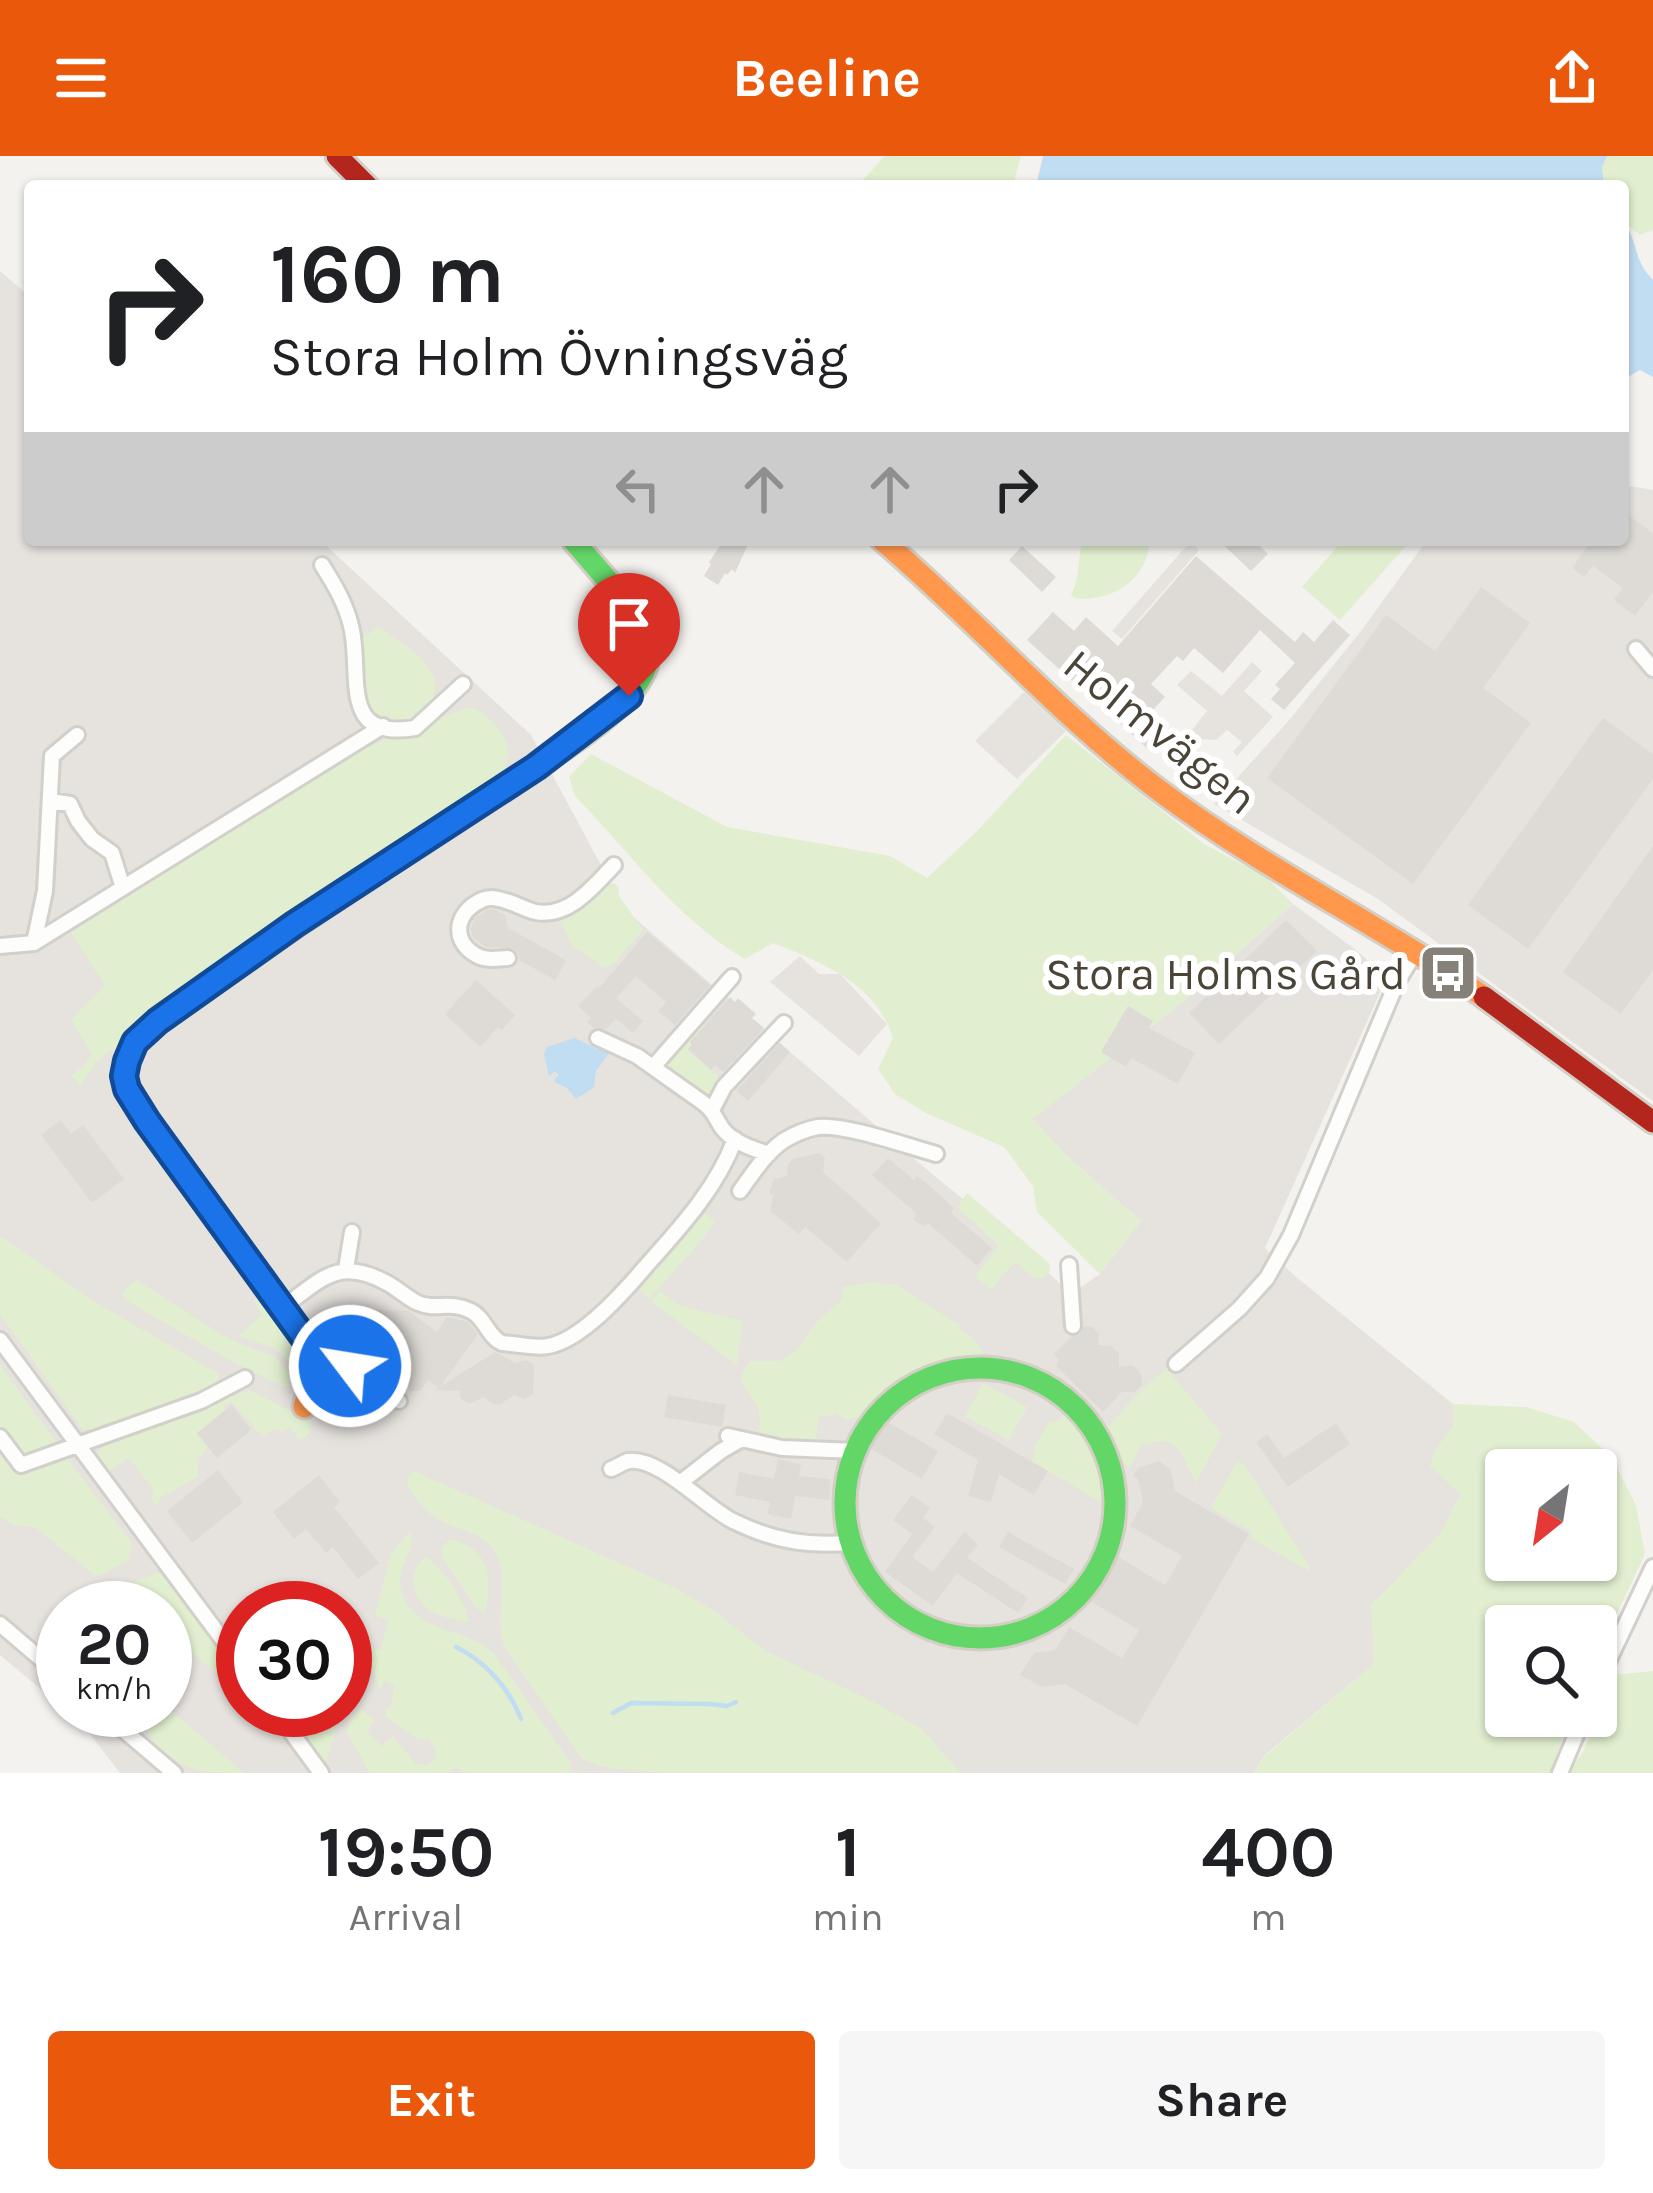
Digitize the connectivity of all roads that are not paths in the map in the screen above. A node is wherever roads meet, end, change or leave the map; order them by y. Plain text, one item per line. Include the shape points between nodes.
1 (337, 156) edge
2 (361, 180) edge
3 (578, 546) edge
4 (889, 546) edge
5 (322, 565) dead end
6 (1636, 649) dead end
7 (1653, 669) edge
8 (463, 684) dead end
9 (383, 726) junction
10 (77, 735) dead end
11 (51, 801) junction
12 (614, 865) dead end
13 (123, 888) junction
14 (34, 943) junction
15 (0, 946) edge
16 (1416, 951) junction
17 (508, 958) dead end
18 (732, 977) dead end
19 (784, 1022) dead end
20 (598, 1038) dead end
21 (653, 1067) junction
22 (712, 1110) junction
23 (1653, 1122) edge
24 (735, 1139) junction
25 (769, 1154) junction
26 (936, 1154) dead end
27 (740, 1191) dead end
28 (352, 1232) dead end
29 (1069, 1265) dead end
30 (346, 1269) junction
31 (282, 1308) junction
32 (1073, 1326) dead end
33 (0, 1340) edge
34 (314, 1357) junction
35 (1176, 1364) dead end
36 (350, 1366) junction
37 (390, 1369) dead end
38 (245, 1378) dead end
39 (399, 1401) dead end
40 (304, 1407) dead end
41 (0, 1437) edge
42 (78, 1444) junction
43 (856, 1451) junction
44 (611, 1469) dead end
45 (680, 1482) junction
46 (851, 1543) junction
47 (1653, 1567) edge
48 (0, 1624) edge
49 (216, 1631) edge
50 (1617, 1643) edge
51 (36, 1655) edge
52 (132, 1737) edge
53 (295, 1737) edge
54 (1575, 1737) edge
55 (174, 1773) edge
56 (321, 1773) edge
57 (1560, 1773) edge

1 - 2 street
3 - 31 street via 649,644 644,676 629,696 176,1008 130,1051 124,1076 133,1100
4 - 16 street, Holmvägen via 1154,785
5 - 9 street via 353,632 358,707
6 - 7 street
8 - 9 street via 415,728
9 - 13 street
10 - 11 street via 52,756
11 - 13 street via 70,804 92,839 112,853
11 - 14 street
12 - 17 street via 578,900 551,911 492,897 469,909 459,926 465,947
13 - 14 street
14 - 15 street
16 - 23 street, Holmvägen
16 - 35 street via 1267,1278
18 - 21 street
19 - 22 street
20 - 21 street
21 - 22 street
22 - 24 street
24 - 25 street
24 - 30 street via 696,1207 630,1285 553,1346 503,1343 469,1310 418,1303
25 - 26 street via 800,1132 832,1127
25 - 27 street
28 - 30 street
29 - 32 street
30 - 31 street
31 - 34 street
33 - 42 street
34 - 36 street
34 - 40 street
36 - 37 street
36 - 39 street
38 - 42 street
41 - 42 street via 21,1465
42 - 49 street
43 - 45 street via 735,1438
43 - 46 street via 845,1508
43 - 46 street via 877,1416 909,1388 947,1372 1008,1371 1049,1387 1086,1420 1112,1472 1115,1513 1106,1554 1070,1604 1035,1626 995,1637 934,1630 898,1610 869,1580
44 - 45 street via 643,1463
45 - 46 street via 724,1516 780,1539
47 - 50 street
48 - 51 street
52 - 55 street
53 - 56 street
54 - 57 street

